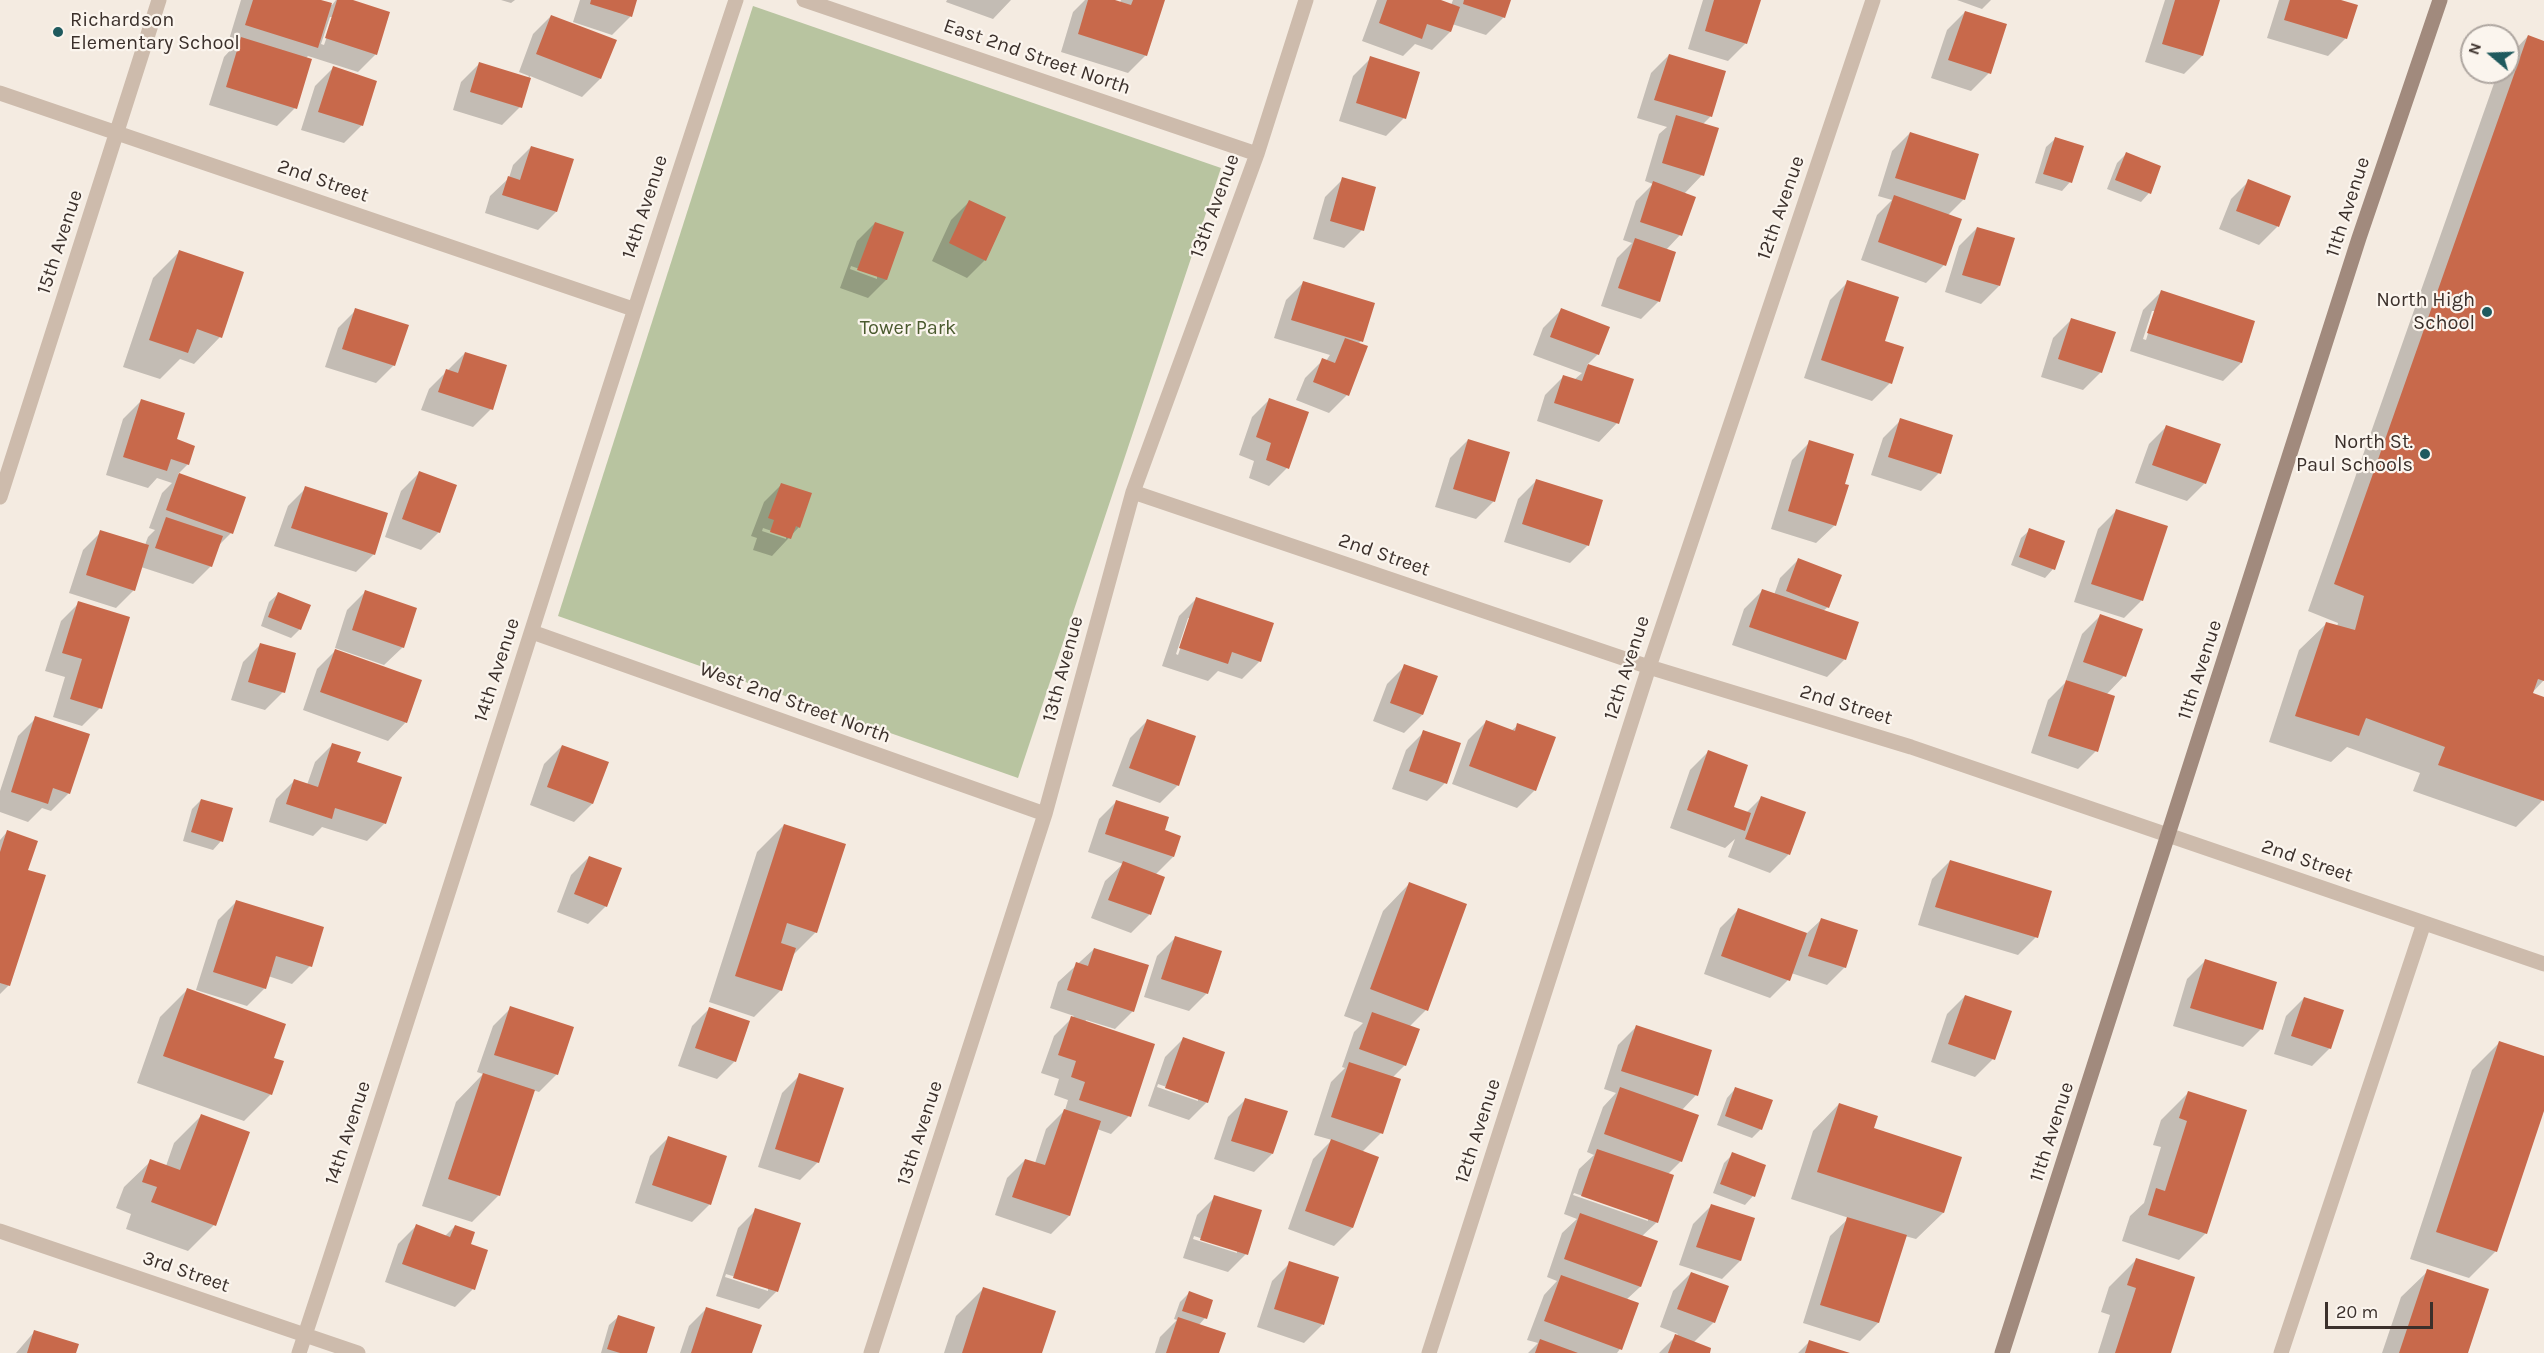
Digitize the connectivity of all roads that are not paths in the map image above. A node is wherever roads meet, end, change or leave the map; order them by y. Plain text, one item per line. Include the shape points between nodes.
1 (159, 0) edge
2 (736, 0) edge
3 (804, 0) edge
4 (1306, 0) edge
5 (1874, 0) edge
6 (2440, 0) edge
7 (0, 93) edge
8 (117, 133) junction
9 (1257, 154) junction
10 (633, 309) junction
11 (1133, 492) junction
12 (0, 497) edge
13 (532, 632) junction
14 (1649, 667) junction
15 (1045, 814) junction
16 (2169, 836) junction
17 (2424, 923) junction
18 (2544, 964) edge
19 (0, 1231) edge
20 (305, 1335) junction
21 (299, 1353) edge
22 (358, 1353) edge
23 (871, 1353) edge
24 (1429, 1353) edge
25 (2002, 1353) edge
26 (2281, 1353) edge

1 - 8 street, 15th Avenue
2 - 10 street, 14th Avenue
3 - 9 street, East 2nd Street North
4 - 9 street, 13th Avenue
5 - 14 street, 12th Avenue
6 - 16 street, 11th Avenue
7 - 8 street, 2nd Street
8 - 10 street, 2nd Street
8 - 12 street, 15th Avenue
9 - 11 street, 13th Avenue
10 - 13 street, 14th Avenue
11 - 14 street, 2nd Street
11 - 15 street, 13th Avenue
13 - 15 street, West 2nd Street North
13 - 20 street, 14th Avenue
14 - 16 street, 2nd Street via 1911,747
14 - 24 street, 12th Avenue
15 - 23 street, 13th Avenue
16 - 17 street, 2nd Street
16 - 25 street, 11th Avenue
17 - 18 street, 2nd Street
17 - 26 street
19 - 20 street, 3rd Street
20 - 21 street, 14th Avenue
20 - 22 street, 3rd Street

